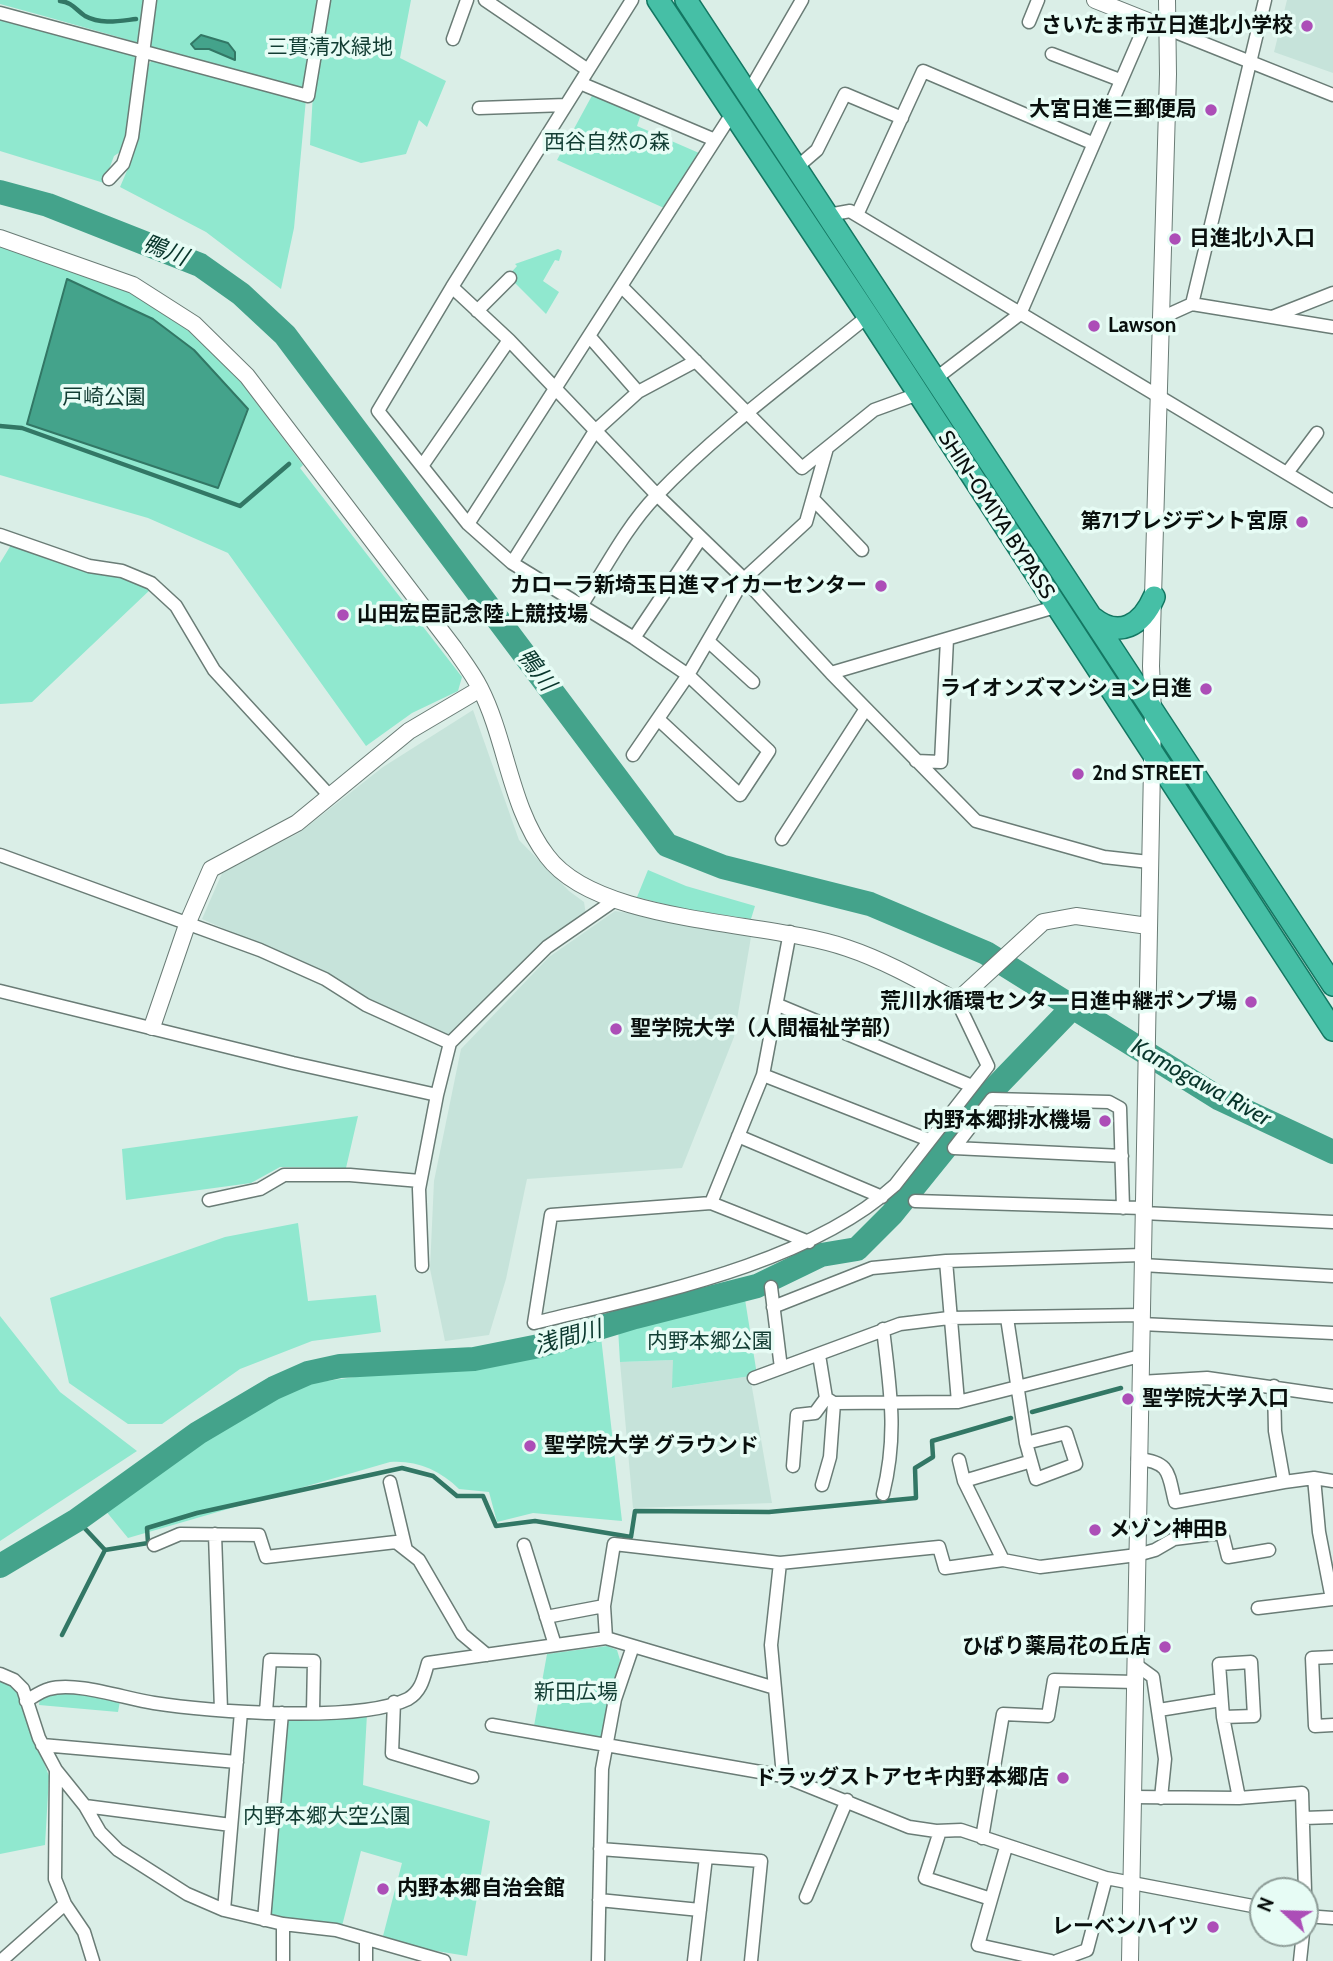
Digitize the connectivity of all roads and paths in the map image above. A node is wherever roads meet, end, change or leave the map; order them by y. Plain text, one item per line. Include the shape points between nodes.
1 (150, 0) edge
2 (324, 0) edge
3 (467, 0) edge
4 (485, 0) edge
5 (632, 0) edge
6 (658, 0) edge
7 (687, 0) edge
8 (802, 0) edge
9 (1038, 0) edge
10 (1095, 0) edge
11 (1167, 0) edge
12 (1265, 0) edge
13 (0, 13) edge
14 (1147, 21) junction
15 (1029, 22) dead end
16 (1168, 29) junction
17 (453, 39) dead end
18 (144, 52) junction
19 (1052, 54) dead end
20 (1250, 62) junction
21 (588, 70) junction
22 (1120, 80) junction
23 (580, 83) junction
24 (747, 95) junction
25 (1333, 95) edge
26 (566, 105) junction
27 (479, 108) dead end
28 (733, 112) junction
29 (902, 118) junction
30 (715, 141) junction
31 (1092, 143) junction
32 (796, 168) junction
33 (109, 178) dead end
34 (828, 215) junction
35 (857, 215) junction
36 (0, 238) edge
37 (510, 278) dead end
38 (621, 286) junction
39 (452, 287) junction
40 (1333, 293) edge
41 (1192, 304) junction
42 (477, 311) junction
43 (1020, 314) junction
44 (868, 316) junction
45 (1161, 318) junction
46 (1270, 318) junction
47 (1333, 327) edge
48 (589, 336) junction
49 (509, 340) junction
50 (696, 361) junction
51 (935, 379) junction
52 (554, 389) junction
53 (638, 392) junction
54 (918, 394) junction
55 (1160, 394) junction
56 (748, 414) junction
57 (595, 431) junction
58 (1317, 433) dead end
59 (827, 448) junction
60 (422, 466) junction
61 (1287, 473) junction
62 (657, 495) junction
63 (813, 499) junction
64 (1333, 501) edge
65 (468, 524) junction
66 (0, 535) edge
67 (701, 538) junction
68 (862, 550) dead end
69 (512, 563) junction
70 (744, 579) junction
71 (1154, 597) junction
72 (581, 606) junction
73 (1055, 607) junction
74 (1093, 618) junction
75 (634, 638) junction
76 (947, 639) junction
77 (708, 640) junction
78 (831, 673) junction
79 (688, 676) junction
80 (753, 682) dead end
81 (480, 689) junction
82 (865, 710) junction
83 (1153, 712) junction
84 (658, 719) junction
85 (1153, 753) junction
86 (633, 755) dead end
87 (916, 761) junction
88 (328, 794) junction
89 (782, 839) dead end
90 (0, 855) edge
91 (1149, 862) junction
92 (615, 900) junction
93 (188, 922) junction
94 (1149, 926) junction
95 (790, 932) junction
96 (1333, 985) edge
97 (0, 990) edge
98 (957, 1001) junction
99 (778, 1005) junction
100 (152, 1027) junction
101 (1333, 1030) edge
102 (450, 1043) junction
103 (763, 1075) junction
104 (972, 1086) junction
105 (438, 1095) junction
106 (738, 1136) junction
107 (929, 1140) junction
108 (1122, 1156) junction
109 (420, 1181) junction
110 (882, 1197) junction
111 (209, 1200) dead end
112 (915, 1201) dead end
113 (711, 1203) junction
114 (1123, 1208) junction
115 (1143, 1210) junction
116 (1333, 1222) edge
117 (809, 1242) junction
118 (1142, 1260) junction
119 (946, 1261) junction
120 (422, 1266) dead end
121 (1333, 1276) edge
122 (771, 1287) dead end
123 (774, 1307) junction
124 (949, 1318) junction
125 (1007, 1318) junction
126 (1141, 1319) junction
127 (883, 1329) junction
128 (1333, 1333) edge
129 (819, 1355) junction
130 (1140, 1356) junction
131 (781, 1368) junction
132 (754, 1378) dead end
133 (1140, 1382) junction
134 (1017, 1385) junction
135 (1275, 1386) junction
136 (1333, 1396) edge
137 (830, 1400) junction
138 (958, 1402) junction
139 (891, 1403) junction
140 (1026, 1443) dead end
141 (959, 1460) dead end
142 (1138, 1460) junction
143 (1026, 1463) dead end
144 (793, 1466) dead end
145 (1314, 1478) junction
146 (964, 1480) junction
147 (1333, 1481) edge
148 (390, 1482) dead end
149 (1284, 1482) junction
150 (822, 1485) dead end
151 (883, 1494) dead end
152 (215, 1534) junction
153 (155, 1545) dead end
154 (524, 1545) dead end
155 (407, 1550) junction
156 (1269, 1550) dead end
157 (1137, 1555) junction
158 (1003, 1560) junction
159 (780, 1563) junction
160 (1333, 1599) edge
161 (604, 1606) junction
162 (1258, 1608) dead end
163 (546, 1618) junction
164 (606, 1638) junction
165 (555, 1645) junction
166 (633, 1646) junction
167 (486, 1655) junction
168 (1333, 1657) edge
169 (1135, 1664) junction
170 (0, 1674) edge
171 (1135, 1682) junction
172 (775, 1688) junction
173 (1221, 1700) junction
174 (26, 1701) junction
175 (394, 1702) junction
176 (220, 1710) junction
177 (1159, 1710) junction
178 (241, 1712) junction
179 (266, 1712) junction
180 (313, 1712) junction
181 (282, 1713) junction
182 (1223, 1717) junction
183 (492, 1726) dead end
184 (1333, 1726) edge
185 (606, 1744) junction
186 (41, 1745) junction
187 (237, 1762) junction
188 (56, 1770) junction
189 (783, 1776) junction
190 (472, 1777) dead end
191 (1132, 1797) junction
192 (1161, 1798) junction
193 (1239, 1798) junction
194 (847, 1800) junction
195 (85, 1806) junction
196 (1333, 1817) edge
197 (1304, 1818) junction
198 (231, 1825) junction
199 (940, 1831) junction
200 (982, 1838) junction
201 (1006, 1847) junction
202 (600, 1849) junction
203 (706, 1857) junction
204 (1304, 1877) edge
205 (1106, 1878) junction
206 (1131, 1881) junction
207 (806, 1897) dead end
208 (990, 1899) junction
209 (599, 1900) junction
210 (65, 1904) junction
211 (1249, 1905) edge
212 (224, 1910) junction
213 (700, 1910) junction
214 (264, 1920) junction
215 (283, 1924) junction
216 (366, 1939) junction
217 (1, 1961) edge
218 (93, 1961) edge
219 (283, 1961) edge
220 (366, 1961) edge
221 (444, 1961) edge
222 (598, 1961) edge
223 (694, 1961) edge
224 (751, 1961) edge
225 (1051, 1961) edge
226 (1057, 1961) edge
227 (1130, 1961) edge

1 - 18 street
2 - 18 street via 308,96
3 - 17 street
4 - 21 street
5 - 21 street
6 - 28 highway, SHIN-OMIYA BYPASS
7 - 24 highway, SHIN-OMIYA BYPASS
8 - 24 street
9 - 15 street
10 - 14 street
11 - 16 street
12 - 20 street
13 - 18 street
14 - 16 street
14 - 22 street
16 - 20 street
16 - 45 street
18 - 33 street via 132,137 123,164
19 - 22 street
20 - 25 street
20 - 41 street
21 - 23 street
22 - 31 street
23 - 26 street
23 - 30 street
24 - 32 highway, SHIN-OMIYA BYPASS
26 - 27 street
26 - 39 street
28 - 30 street
28 - 44 highway, SHIN-OMIYA BYPASS
29 - 31 street via 923,71
29 - 32 street via 845,94 817,150
29 - 35 street
30 - 38 street
31 - 43 street
32 - 34 highway, SHIN-OMIYA BYPASS
34 - 35 street via 850,211
34 - 51 highway, SHIN-OMIYA BYPASS
35 - 43 street
36 - 81 street via 134,285 186,318 225,351 454,648
37 - 42 street
38 - 48 street
38 - 50 street
39 - 42 street
39 - 60 street via 377,411
40 - 46 street
41 - 45 street
41 - 46 street
42 - 49 street
43 - 51 street
43 - 55 street
44 - 54 highway, SHIN-OMIYA BYPASS
44 - 56 street
45 - 55 street
46 - 47 street
48 - 52 street
48 - 53 street
49 - 52 street
49 - 60 street
50 - 53 street
50 - 56 street
51 - 74 highway, SHIN-OMIYA BYPASS
52 - 57 street
52 - 65 street
53 - 57 street
54 - 59 street via 874,410
54 - 73 highway, SHIN-OMIYA BYPASS
55 - 61 street
55 - 71 street
56 - 59 street via 802,468
56 - 62 street
57 - 62 street
57 - 69 street
58 - 61 street
59 - 63 street
60 - 65 street
61 - 64 street
62 - 67 street
62 - 72 street via 636,519
63 - 68 street
63 - 70 street via 806,522
65 - 69 street
66 - 88 street via 152,583 176,606 214,670
67 - 70 street
67 - 75 street
69 - 72 street
70 - 77 street
70 - 78 street
71 - 74 highway via 1145,616 1125,629 1108,627
71 - 83 street
72 - 75 street
73 - 76 street
73 - 85 highway, SHIN-OMIYA BYPASS
74 - 83 highway, SHIN-OMIYA BYPASS
75 - 79 street
76 - 78 street
76 - 87 street via 941,762
77 - 79 street
77 - 80 street
78 - 82 street
79 - 84 street
79 - 84 street via 769,751 740,795
81 - 88 street via 408,731
81 - 92 street via 527,820 547,857 577,883
82 - 87 street
82 - 89 street
83 - 85 street
83 - 96 highway, SHIN-OMIYA BYPASS
84 - 86 street
85 - 91 street
85 - 101 highway, SHIN-OMIYA BYPASS
87 - 91 street via 976,821 1104,857
88 - 93 street via 274,838 211,869
90 - 93 street
91 - 94 street
92 - 95 street
92 - 102 street via 547,947
93 - 100 street
93 - 102 street via 325,979 366,1005
94 - 98 street via 1091,918 1060,917 1042,922
94 - 115 street
95 - 98 street via 880,961
95 - 99 street
97 - 100 street
98 - 104 street via 988,1066
99 - 103 street
99 - 104 street
100 - 105 street
102 - 105 street
103 - 106 street
103 - 107 street
104 - 107 street
105 - 109 street
106 - 110 street
106 - 113 street
107 - 110 street
108 - 108 street via 1120,1108 1109,1102 992,1099 954,1148
108 - 114 street
109 - 111 street via 284,1175 260,1189
109 - 120 street
110 - 117 street
112 - 114 street
113 - 117 street
113 - 117 street via 551,1215 534,1323 669,1290
114 - 115 street
115 - 116 street
115 - 118 street
118 - 119 street
118 - 121 street
118 - 126 street
119 - 123 street via 872,1268
119 - 124 street
122 - 123 street
123 - 131 street
124 - 125 street
124 - 127 street
124 - 138 street
125 - 126 street
125 - 134 street
126 - 128 street
126 - 130 street
127 - 129 street
127 - 139 street
129 - 131 street
129 - 137 street
130 - 133 street
130 - 134 street
131 - 132 street
133 - 135 street via 1207,1378
133 - 142 street
134 - 138 street
134 - 140 street
135 - 136 street
135 - 149 street via 1275,1431
137 - 139 street
137 - 144 street via 815,1413 797,1415
137 - 150 street via 830,1457
138 - 139 street
139 - 151 street via 892,1457
141 - 146 street
142 - 149 street via 1158,1461 1165,1467 1175,1503
142 - 157 street
143 - 146 street
145 - 147 street
145 - 149 street
145 - 160 street
146 - 158 street
148 - 155 street
152 - 153 street via 180,1534
152 - 155 street via 259,1535 266,1557 396,1542
152 - 176 street
154 - 163 street
155 - 167 street via 432,1579 462,1634
156 - 157 street via 1228,1557 1223,1533 1174,1539
157 - 158 street via 1040,1567
157 - 169 street
158 - 159 street via 945,1568 939,1547
159 - 161 street via 614,1544
159 - 172 street via 771,1645
160 - 162 street
161 - 163 street
161 - 164 street
163 - 165 street
164 - 165 street
164 - 166 street
165 - 167 street
166 - 172 street
166 - 185 street
167 - 175 street via 428,1663 421,1687
168 - 184 street via 1312,1658 1315,1726
169 - 171 street
169 - 177 street via 1153,1677
170 - 174 street via 23,1689
171 - 191 street
171 - 200 street via 1054,1679 1048,1716 1003,1714
172 - 189 street
173 - 177 street
173 - 182 street
173 - 182 street via 1219,1664 1251,1662 1254,1716
174 - 176 street via 50,1688 76,1689
174 - 186 street
175 - 180 street
175 - 190 street via 393,1753
176 - 178 street
177 - 192 street via 1165,1759
178 - 179 street
178 - 187 street
179 - 180 street via 270,1660 314,1661
179 - 181 street
180 - 181 street
181 - 214 street
182 - 193 street
183 - 185 street
185 - 189 street
185 - 202 street
186 - 187 street
186 - 188 street
187 - 198 street
188 - 195 street
188 - 210 street via 55,1879
189 - 194 street
191 - 192 street
191 - 206 street
192 - 193 street
193 - 197 street via 1303,1793
194 - 199 street via 909,1827
194 - 207 street
195 - 198 street
195 - 212 street via 100,1832 118,1850 187,1894
196 - 197 street
197 - 204 street
198 - 212 street
199 - 200 street via 961,1830
199 - 208 street via 925,1878
200 - 201 street
201 - 205 street
201 - 208 street
202 - 203 street
202 - 209 street
203 - 213 street
203 - 224 street via 761,1861
205 - 206 street
205 - 226 street via 1087,1950
206 - 211 street
206 - 227 street
208 - 225 street via 978,1945
209 - 213 street
209 - 222 street
210 - 217 street
210 - 218 street via 84,1932
212 - 214 street
213 - 223 street
214 - 215 street
215 - 216 street via 336,1930
215 - 219 street
216 - 220 street
216 - 221 street

